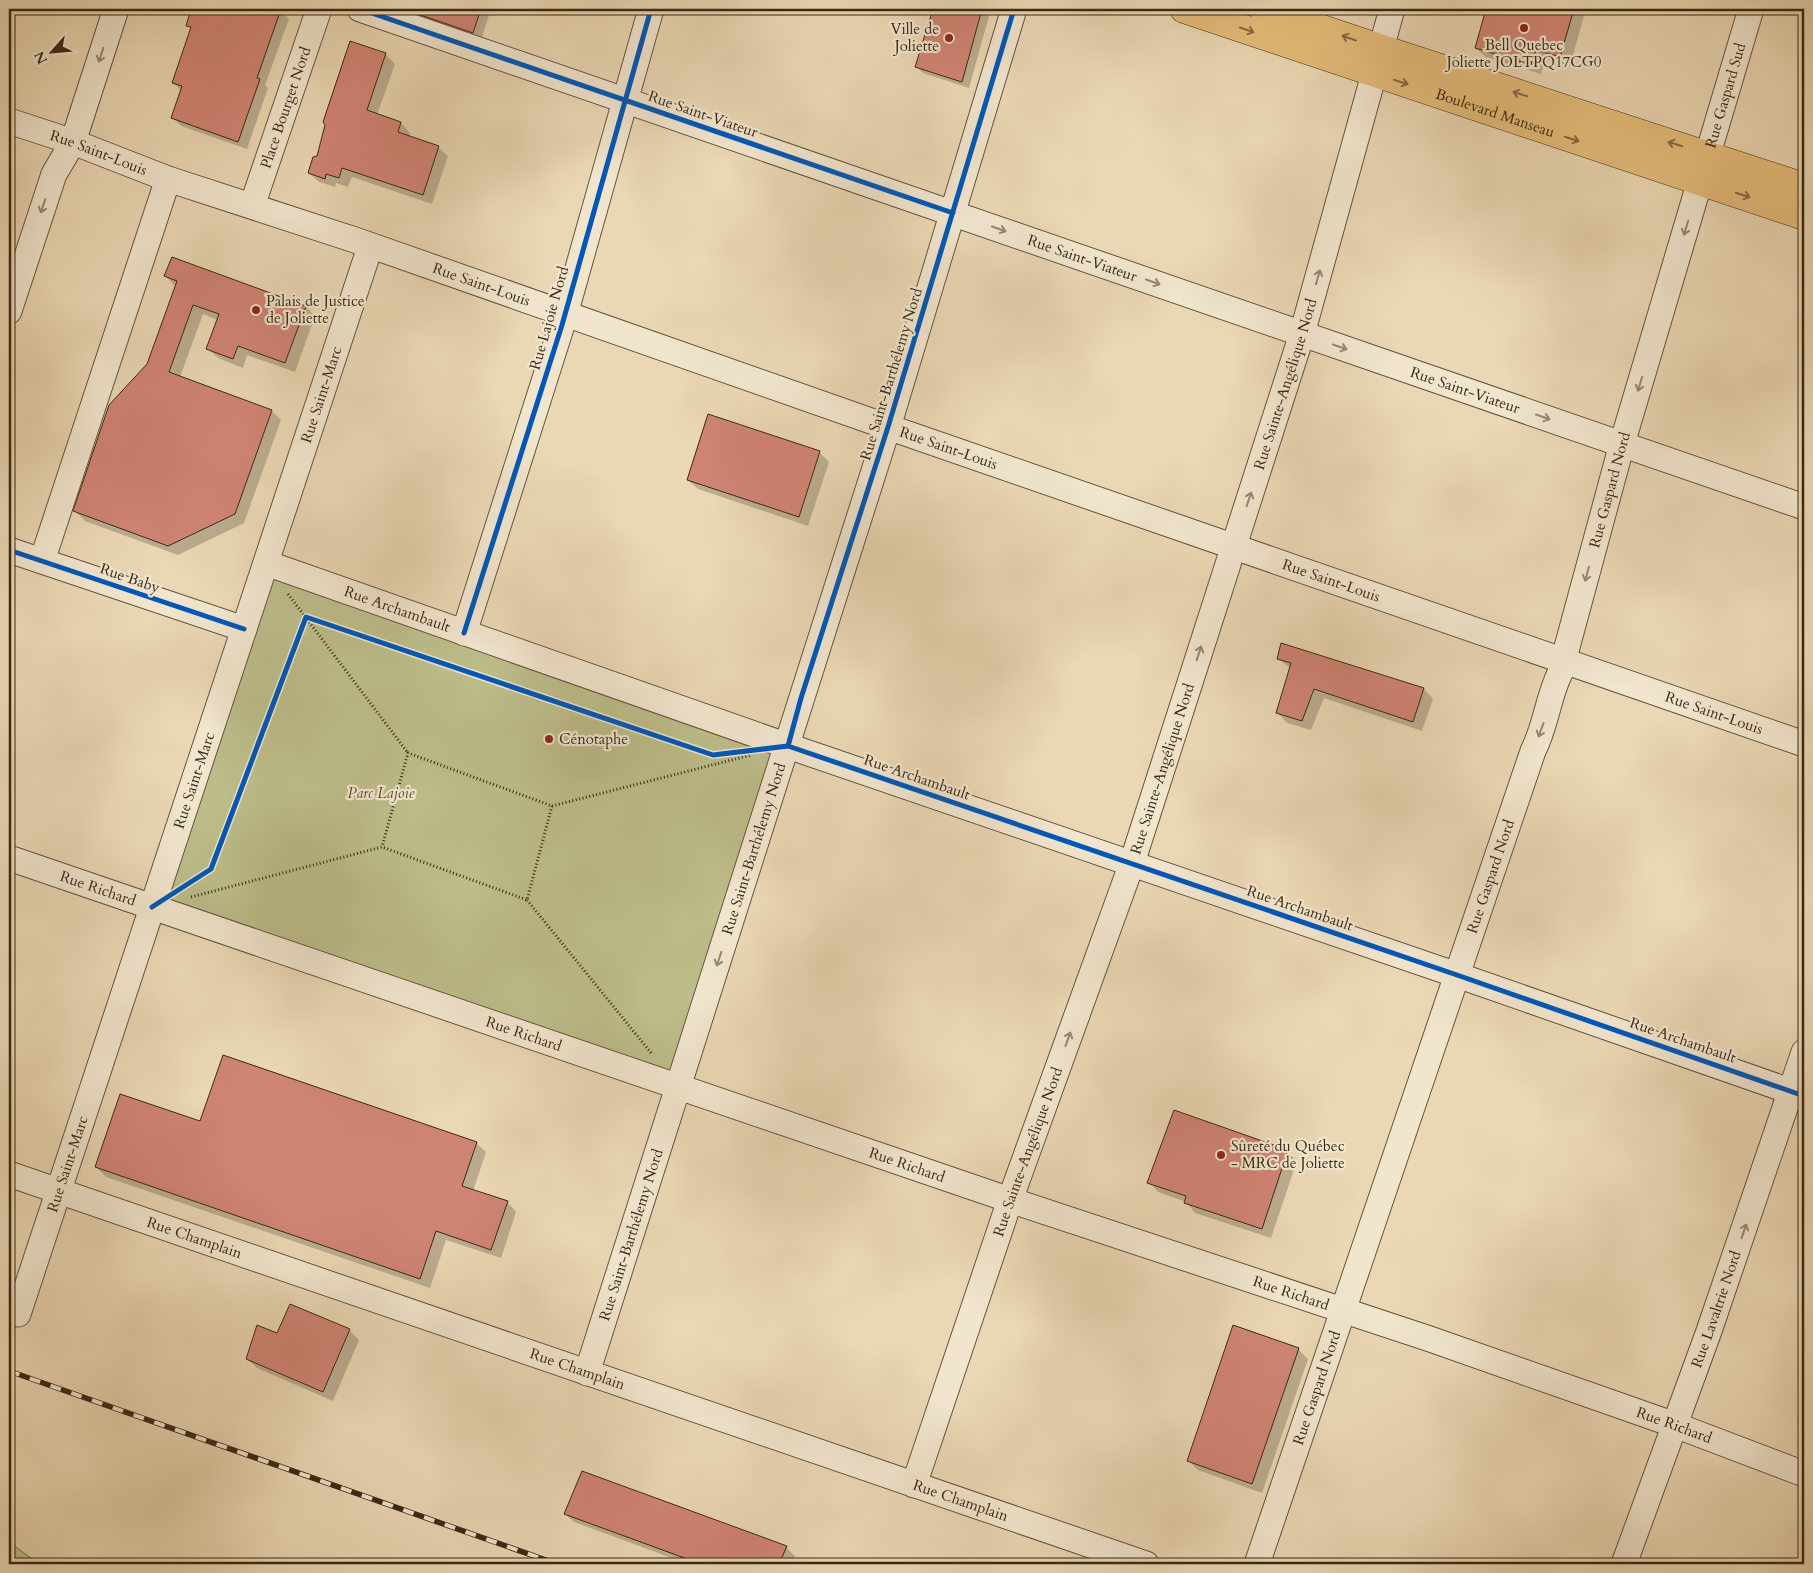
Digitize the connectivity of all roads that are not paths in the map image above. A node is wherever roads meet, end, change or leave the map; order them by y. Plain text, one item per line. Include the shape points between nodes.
1 (116, 9) edge
2 (319, 9) edge
3 (650, 9) edge
4 (1014, 9) edge
5 (1184, 9) edge
6 (1263, 9) edge
7 (1392, 9) edge
8 (1751, 9) edge
9 (375, 11) edge
10 (1379, 61) junction
11 (624, 100) junction
12 (9, 121) edge
13 (73, 142) junction
14 (1708, 155) junction
15 (168, 179) junction
16 (1700, 181) junction
17 (1804, 187) edge
18 (252, 206) junction
19 (953, 213) junction
20 (1804, 216) edge
21 (370, 247) junction
22 (9, 311) edge
23 (564, 314) junction
24 (1302, 334) junction
25 (888, 427) junction
26 (1622, 444) junction
27 (1804, 507) edge
28 (1233, 546) junction
29 (9, 550) edge
30 (42, 561) junction
31 (266, 563) junction
32 (244, 629) junction
33 (464, 633) junction
34 (1564, 662) junction
35 (1804, 744) edge
36 (788, 746) junction
37 (9, 858) edge
38 (1132, 863) junction
39 (152, 907) junction
40 (1457, 975) junction
41 (1804, 1052) edge
42 (678, 1086) junction
43 (1798, 1093) edge
44 (9, 1174) edge
45 (58, 1191) junction
46 (1010, 1200) junction
47 (1342, 1311) junction
48 (18, 1314) dead end
49 (587, 1373) junction
50 (1675, 1425) junction
51 (1804, 1474) edge
52 (914, 1485) junction
53 (1146, 1564) edge
54 (1257, 1564) edge
55 (1624, 1564) edge

1 -> 13 street
2 - 18 street, Place Bourget Nord
3 - 11 street, Rue Lajoie Nord
4 - 19 street, Rue Saint-Barthélemy Nord
5 -> 10 main road, Boulevard Manseau
10 -> 6 main road, Boulevard Manseau
7 - 10 street, Rue Sainte-Angélique Nord
8 - 14 street, Rue Gaspard Sud
9 - 11 street, Rue Saint-Viateur
14 -> 10 main road, Boulevard Manseau
10 -> 16 main road, Boulevard Manseau
24 -> 10 street, Rue Sainte-Angélique Nord
11 - 19 street, Rue Saint-Viateur
11 - 23 street, Rue Lajoie Nord
12 - 13 street, Rue Saint-Louis
13 - 15 street, Rue Saint-Louis
13 -> 22 street via 54,174
14 - 16 street, Rue Gaspard Sud
14 - 17 main road, Boulevard Manseau
15 - 18 street, Rue Saint-Louis
15 - 30 street
16 -> 20 main road, Boulevard Manseau
16 -> 26 street, Rue Gaspard Nord
18 - 21 street, Rue Saint-Louis
19 -> 24 street, Rue Saint-Viateur
19 - 25 street, Rue Saint-Barthélemy Nord
21 - 23 street, Rue Saint-Louis
21 - 31 street, Rue Saint-Marc
23 - 25 street, Rue Saint-Louis
23 - 33 street, Rue Lajoie Nord
24 -> 26 street, Rue Saint-Viateur
28 -> 24 street, Rue Sainte-Angélique Nord
25 - 28 street, Rue Saint-Louis
25 - 36 street, Rue Saint-Barthélemy Nord
26 - 27 street, Rue Saint-Viateur
26 -> 34 street, Rue Gaspard Nord
28 - 34 street, Rue Saint-Louis
38 -> 28 street, Rue Sainte-Angélique Nord
29 - 30 street, Rue Baby
30 - 32 street, Rue Baby
31 - 32 street, Rue Saint-Marc
31 - 33 street, Rue Archambault
32 - 39 street, Rue Saint-Marc
33 - 36 street, Rue Archambault
34 - 35 street, Rue Saint-Louis
34 -> 40 street, Rue Gaspard Nord
36 - 38 street, Rue Archambault
36 -> 42 street, Rue Saint-Barthélemy Nord
37 - 39 street, Rue Richard
38 - 40 street, Rue Archambault
46 -> 38 street, Rue Sainte-Angélique Nord
39 - 42 street, Rue Richard
39 - 45 street, Rue Saint-Marc
40 - 43 street, Rue Archambault
40 - 47 street, Rue Gaspard Nord
41 - 43 street, Rue Lavaltrie Nord
42 - 46 street, Rue Richard
42 - 49 street, Rue Saint-Barthélemy Nord
50 -> 43 street, Rue Lavaltrie Nord
44 - 45 street, Rue Champlain
45 - 48 street, Rue Saint-Marc
45 - 49 street, Rue Champlain
46 - 47 street, Rue Richard
46 - 52 street, Rue Sainte-Angélique Nord
47 - 50 street, Rue Richard
47 - 54 street, Rue Gaspard Nord
49 - 52 street, Rue Champlain
50 - 51 street, Rue Richard
50 - 55 street, Rue Lavaltrie Nord
52 - 53 street, Rue Champlain

